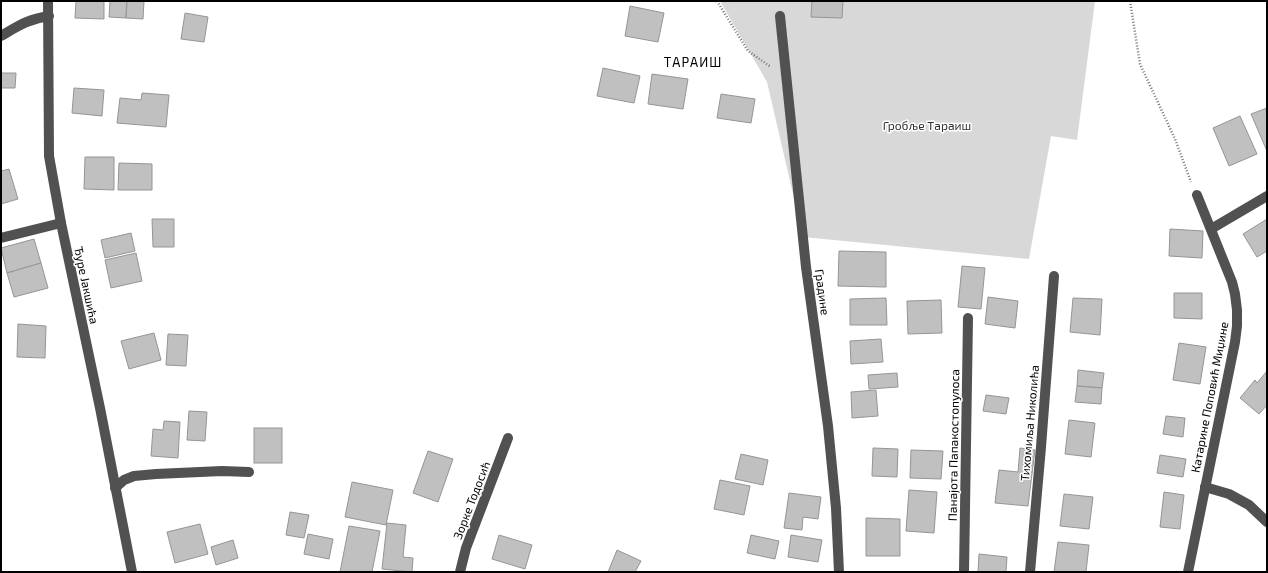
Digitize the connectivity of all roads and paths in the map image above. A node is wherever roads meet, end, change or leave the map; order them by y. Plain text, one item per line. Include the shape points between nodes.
1 (48, 1) edge
2 (717, 1) edge
3 (1130, 1) edge
4 (49, 16) junction
5 (780, 16) dead end
6 (1, 36) edge
7 (786, 77) junction
8 (1197, 195) joint
9 (1267, 196) edge
10 (61, 223) junction
11 (1211, 229) junction
12 (1, 238) edge
13 (1054, 276) dead end
14 (968, 318) dead end
15 (508, 438) dead end
16 (249, 472) dead end
17 (1205, 487) junction
18 (115, 488) junction
19 (1267, 522) edge
20 (132, 572) edge
21 (460, 572) edge
22 (839, 572) edge
23 (964, 572) edge
24 (1030, 572) edge
25 (1188, 572) edge

1 - 4 street, Ђуре Јакшића
2 - 7 path via 748,51
3 - 8 path via 1140,64 1175,139
4 - 6 street via 34,18
4 - 10 street, Ђуре Јакшића via 49,156
5 - 7 street, Градине
7 - 22 street, Градине via 806,267 828,426
8 - 11 street, Катарине Поповић Миџине
9 - 11 street
10 - 12 street
10 - 18 street, Ђуре Јакшића
11 - 17 street, Катарине Поповић Миџине via 1233,288 1237,326
13 - 24 street, Тихомиља Николића
14 - 23 street, Панајота Папакостопулоса
15 - 21 street, Зорке Тодосић via 466,548
16 - 18 street via 156,474 129,478
17 - 19 street via 1229,494 1249,506
17 - 25 street, Катарине Поповић Миџине
18 - 20 street, Ђуре Јакшића

